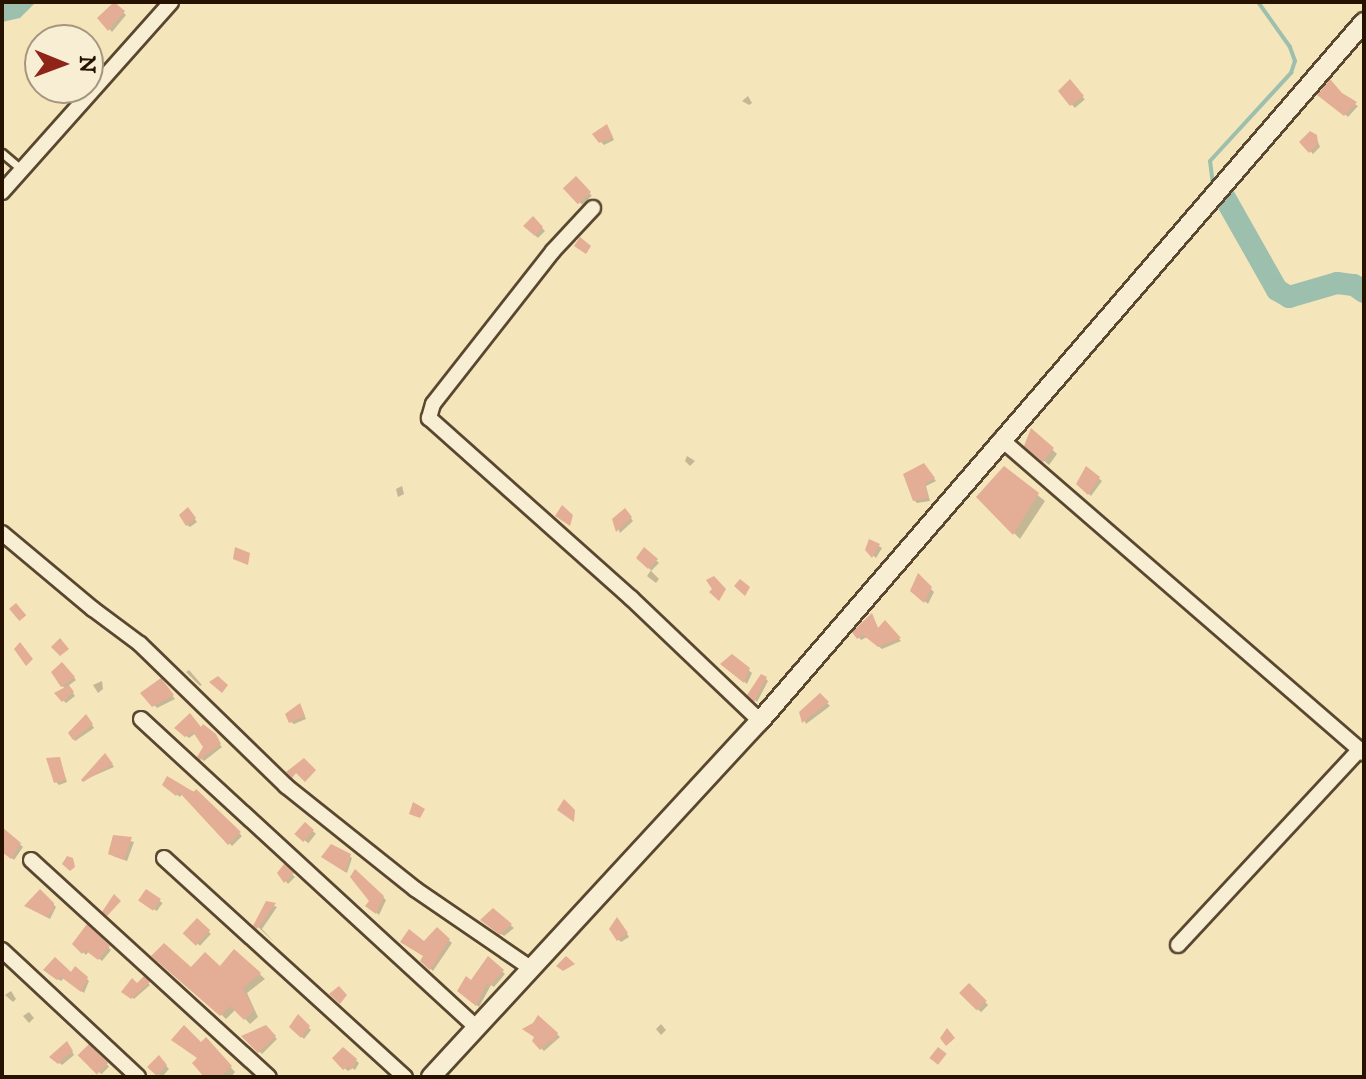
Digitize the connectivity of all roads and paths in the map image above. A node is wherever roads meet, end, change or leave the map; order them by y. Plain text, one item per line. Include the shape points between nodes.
1 (171, 2) edge
2 (1364, 22) edge
3 (2, 153) edge
4 (21, 169) junction
5 (2, 192) edge
6 (593, 208) dead end
7 (1001, 439) junction
8 (2, 533) edge
9 (141, 719) dead end
10 (760, 721) junction
11 (1362, 751) edge
12 (164, 858) dead end
13 (31, 860) dead end
14 (1178, 945) dead end
15 (2, 950) edge
16 (532, 969) junction
17 (477, 1028) junction
18 (138, 1077) edge
19 (269, 1077) edge
20 (405, 1077) edge
21 (431, 1077) edge

1 - 4 street
2 - 7 street
3 - 4 lane
4 - 5 street
6 - 10 street via 433,404 429,418
7 - 10 street
7 - 11 street
8 - 16 street via 140,644 286,786 415,889
9 - 17 street
10 - 16 street
11 - 14 street
12 - 20 street
13 - 19 street
15 - 18 street
16 - 17 street
17 - 21 street

